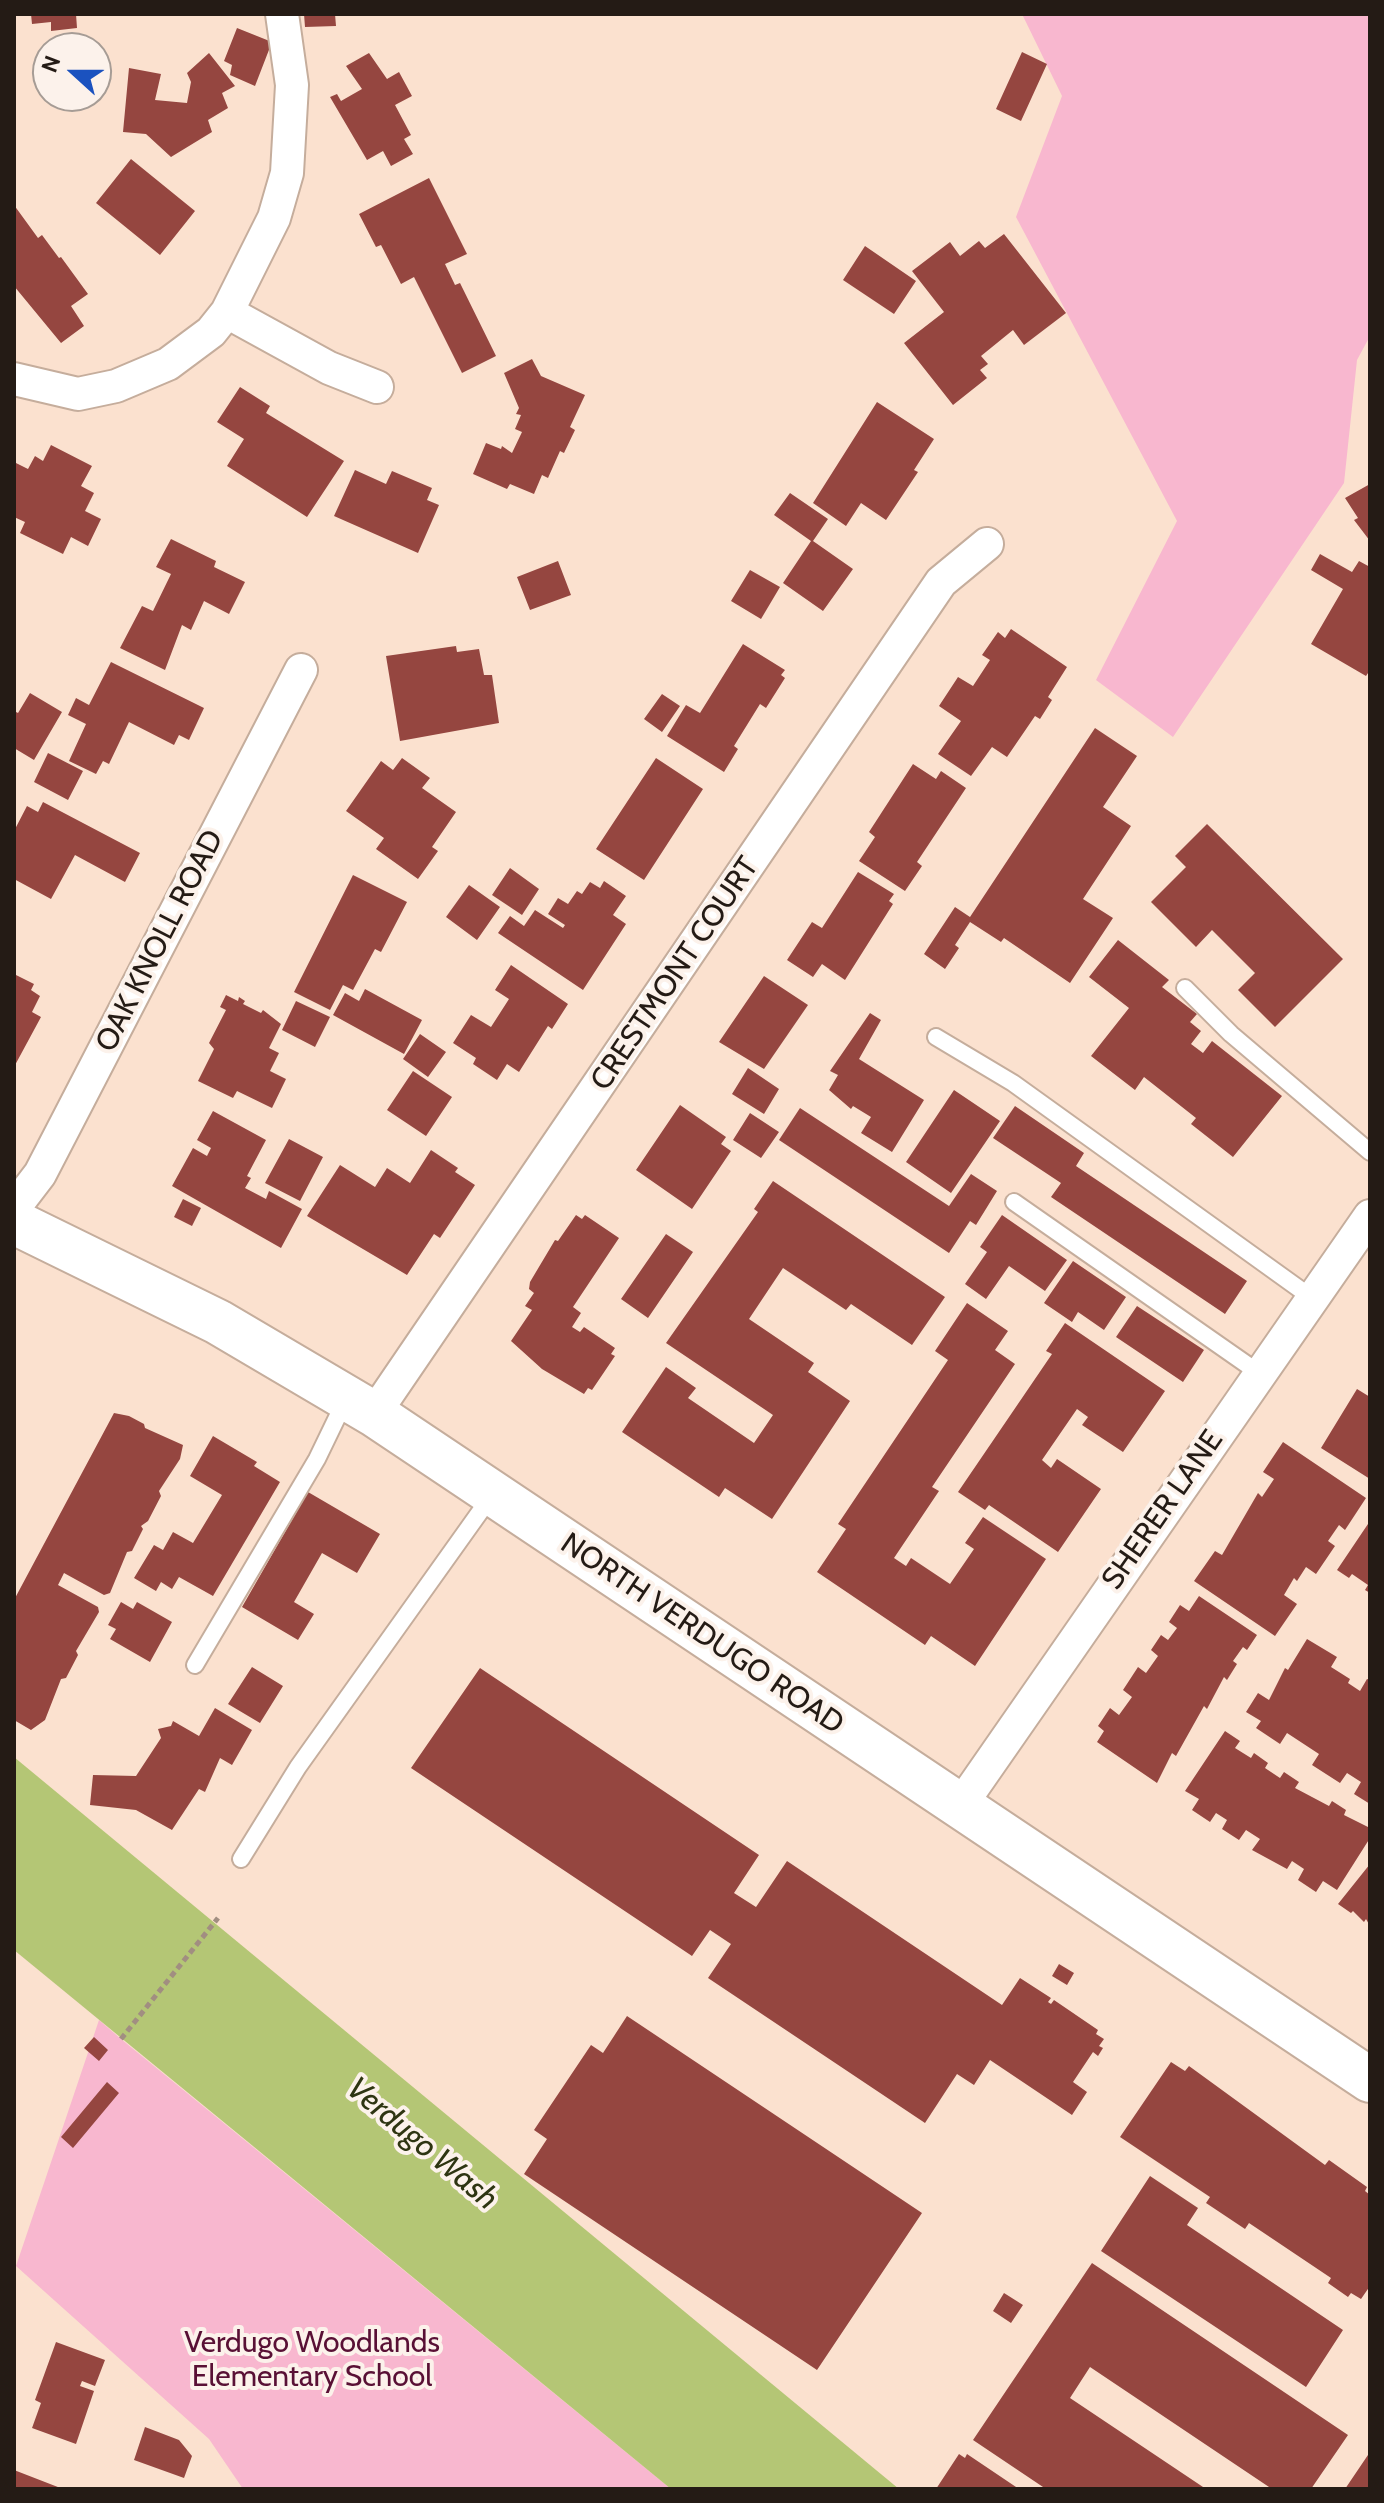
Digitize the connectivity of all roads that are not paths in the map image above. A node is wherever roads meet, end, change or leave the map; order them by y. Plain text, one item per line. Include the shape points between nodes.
1 (282, 14) edge
2 (227, 312) junction
3 (14, 379) edge
4 (377, 387) dead end
5 (987, 544) dead end
6 (301, 670) dead end
7 (1185, 988) dead end
8 (936, 1037) dead end
9 (1370, 1152) edge
10 (1014, 1202) dead end
11 (14, 1208) edge
12 (1370, 1216) edge
13 (14, 1222) edge
14 (1312, 1298) junction
15 (1259, 1373) junction
16 (360, 1406) junction
17 (493, 1494) junction
18 (195, 1665) dead end
19 (960, 1806) junction
20 (241, 1859) dead end
21 (1370, 2080) edge

1 - 2 street via 292,85 287,173 274,218
2 - 3 street via 211,332 168,364 116,386 78,394
2 - 4 street via 329,368
5 - 16 street, CRESTMONT COURT via 941,582
6 - 11 street, OAK KNOLL ROAD via 40,1174
7 - 9 lane
8 - 14 lane via 1013,1083
10 - 15 lane
12 - 14 street, SHERER LANE
13 - 16 main road, NORTH VERDUGO ROAD via 218,1322
14 - 15 street, SHERER LANE
15 - 19 street, SHERER LANE
16 - 17 main road, NORTH VERDUGO ROAD
16 - 18 lane via 317,1459
17 - 19 main road, NORTH VERDUGO ROAD
17 - 20 lane via 298,1767
19 - 21 main road, NORTH VERDUGO ROAD

